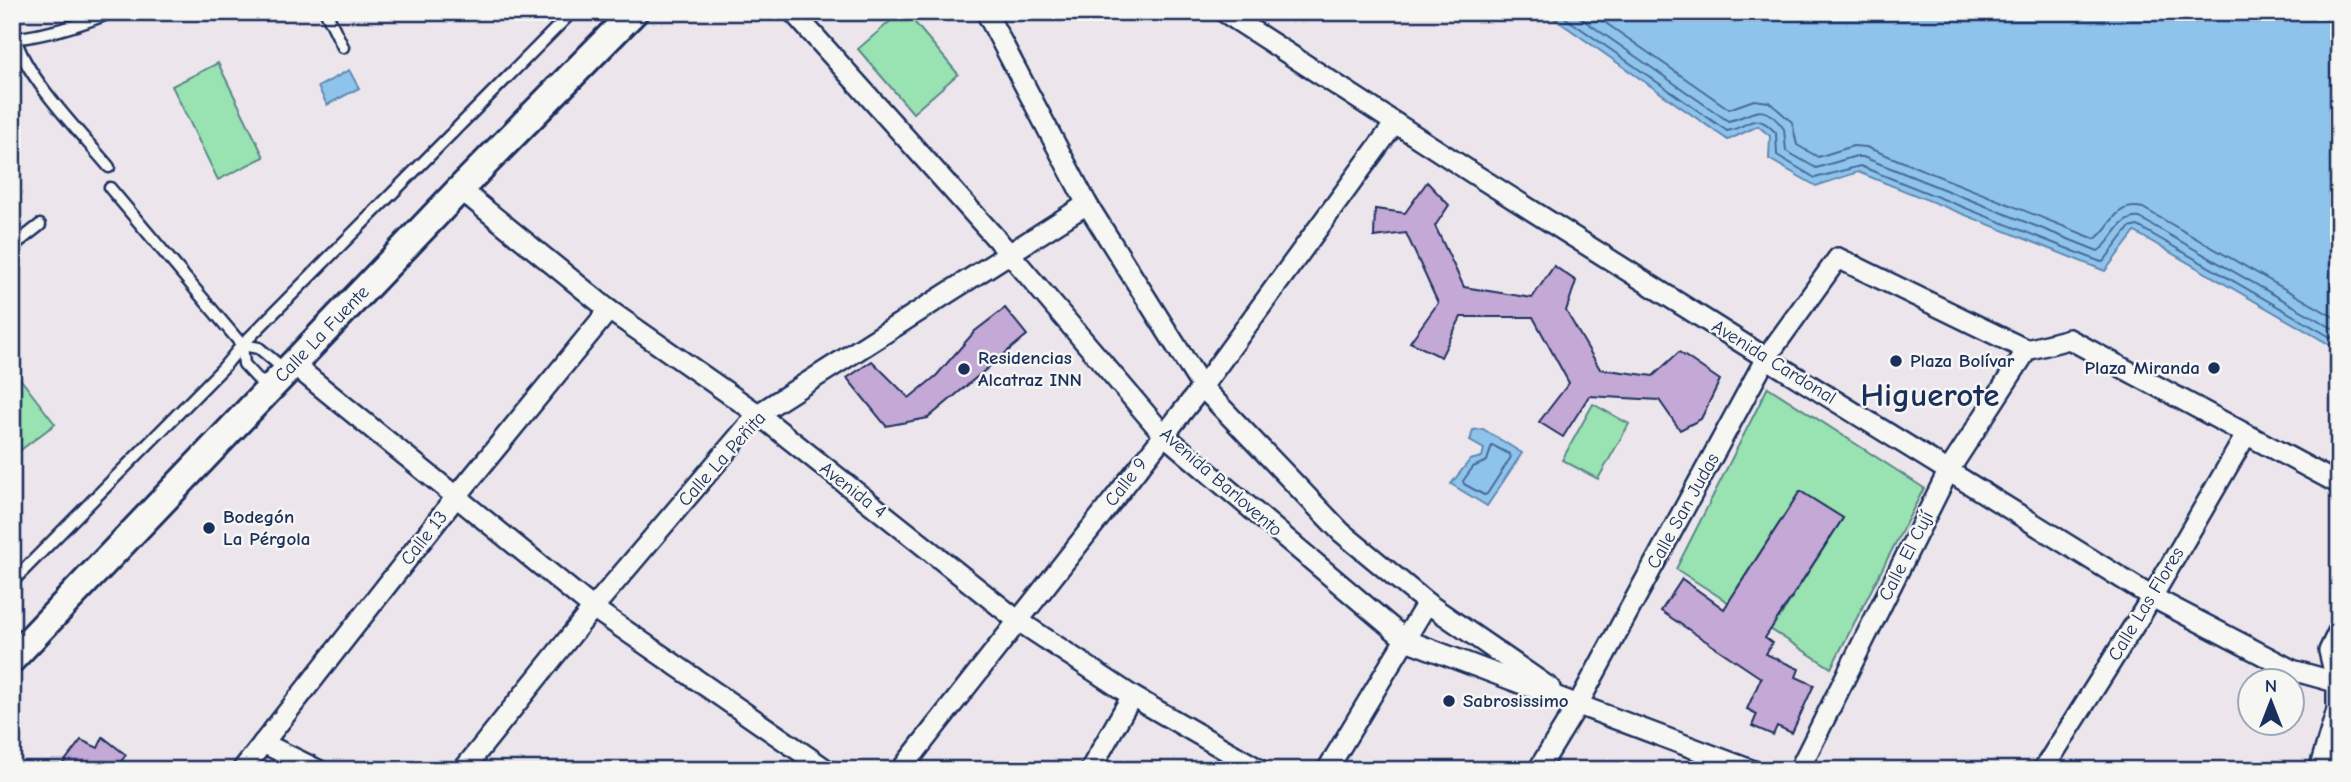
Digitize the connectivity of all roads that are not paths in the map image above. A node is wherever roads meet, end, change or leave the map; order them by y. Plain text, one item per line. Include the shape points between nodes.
1 (112, 12) edge
2 (326, 12) edge
3 (572, 12) edge
4 (634, 12) edge
5 (793, 12) edge
6 (986, 12) edge
7 (1224, 12) edge
8 (14, 39) edge
9 (343, 47) dead end
10 (1395, 122) junction
11 (109, 167) dead end
12 (110, 188) dead end
13 (460, 189) junction
14 (1087, 204) junction
15 (40, 225) dead end
16 (12, 247) edge
17 (1009, 253) junction
18 (609, 310) junction
19 (242, 345) junction
20 (2026, 350) junction
21 (1766, 359) junction
22 (283, 375) junction
23 (1202, 387) junction
24 (758, 414) junction
25 (1163, 435) junction
26 (2246, 435) junction
27 (1949, 471) junction
28 (2339, 484) edge
29 (456, 497) junction
30 (12, 582) edge
31 (2152, 597) junction
32 (1427, 603) junction
33 (593, 608) junction
34 (1017, 620) junction
35 (2339, 630) edge
36 (1406, 640) junction
37 (12, 659) edge
38 (2338, 683) edge
39 (1132, 696) junction
40 (1577, 706) junction
41 (263, 743) junction
42 (242, 770) edge
43 (318, 770) edge
44 (463, 770) edge
45 (827, 770) edge
46 (901, 770) edge
47 (1090, 770) edge
48 (1260, 770) edge
49 (1327, 770) edge
50 (1538, 770) edge
51 (1751, 770) edge
52 (1799, 770) edge
53 (2043, 770) edge
54 (2319, 770) edge

1 - 8 lane via 35,37
2 - 9 lane
3 - 19 lane
4 - 13 main road, Calle La Fuente
5 - 17 street, Avenida Barlovento
6 - 14 street, Avenida Barlovento
7 - 10 street, Avenida Cardonal
8 - 11 lane via 38,81
10 - 21 street, Avenida Cardonal
10 - 23 street, Calle 9
12 - 19 lane
13 - 18 street, Avenida 4
13 - 22 main road, Calle La Fuente
14 - 17 street, Calle La Peñita
14 - 23 street, Avenida Barlovento
15 - 16 lane
17 - 24 street, Calle La Peñita
17 - 25 street, Avenida Barlovento
18 - 24 street, Avenida 4
18 - 29 street, Calle 13
19 - 22 lane via 259,348
19 - 22 lane via 244,364
19 - 30 lane
20 - 21 street, Calle San Judas via 1838,258
20 - 26 street via 2068,339
20 - 27 street, Calle El Cují
21 - 27 street, Avenida Cardonal
21 - 40 street, Calle San Judas
22 - 29 street
22 - 37 main road, Calle La Fuente
23 - 25 street, Calle 9
23 - 32 street, Avenida Barlovento via 1341,532
24 - 33 street, Calle La Peñita
24 - 34 street, Avenida 4
25 - 34 street, Calle 9
25 - 36 street, Avenida Barlovento
26 - 28 street
26 - 31 street, Calle Las Flores
27 - 31 street, Avenida Cardonal
27 - 52 street, Calle El Cují
29 - 33 street
29 - 41 street, Calle 13
31 - 38 street, Avenida Cardonal via 2292,670
31 - 53 street, Calle Las Flores
32 - 36 street
32 - 40 street, Avenida Barlovento
33 - 44 street, Calle La Peñita
33 - 45 street
34 - 39 street, Avenida 4
34 - 46 street, Calle 9
35 - 38 street via 2329,652
36 - 40 street, Avenida Barlovento
36 - 49 street
38 - 54 street via 2337,710
39 - 47 street
39 - 48 street, Avenida 4
40 - 50 street, Calle San Judas
40 - 51 street, Avenida Barlovento
41 - 42 street, Calle 13
41 - 43 street

